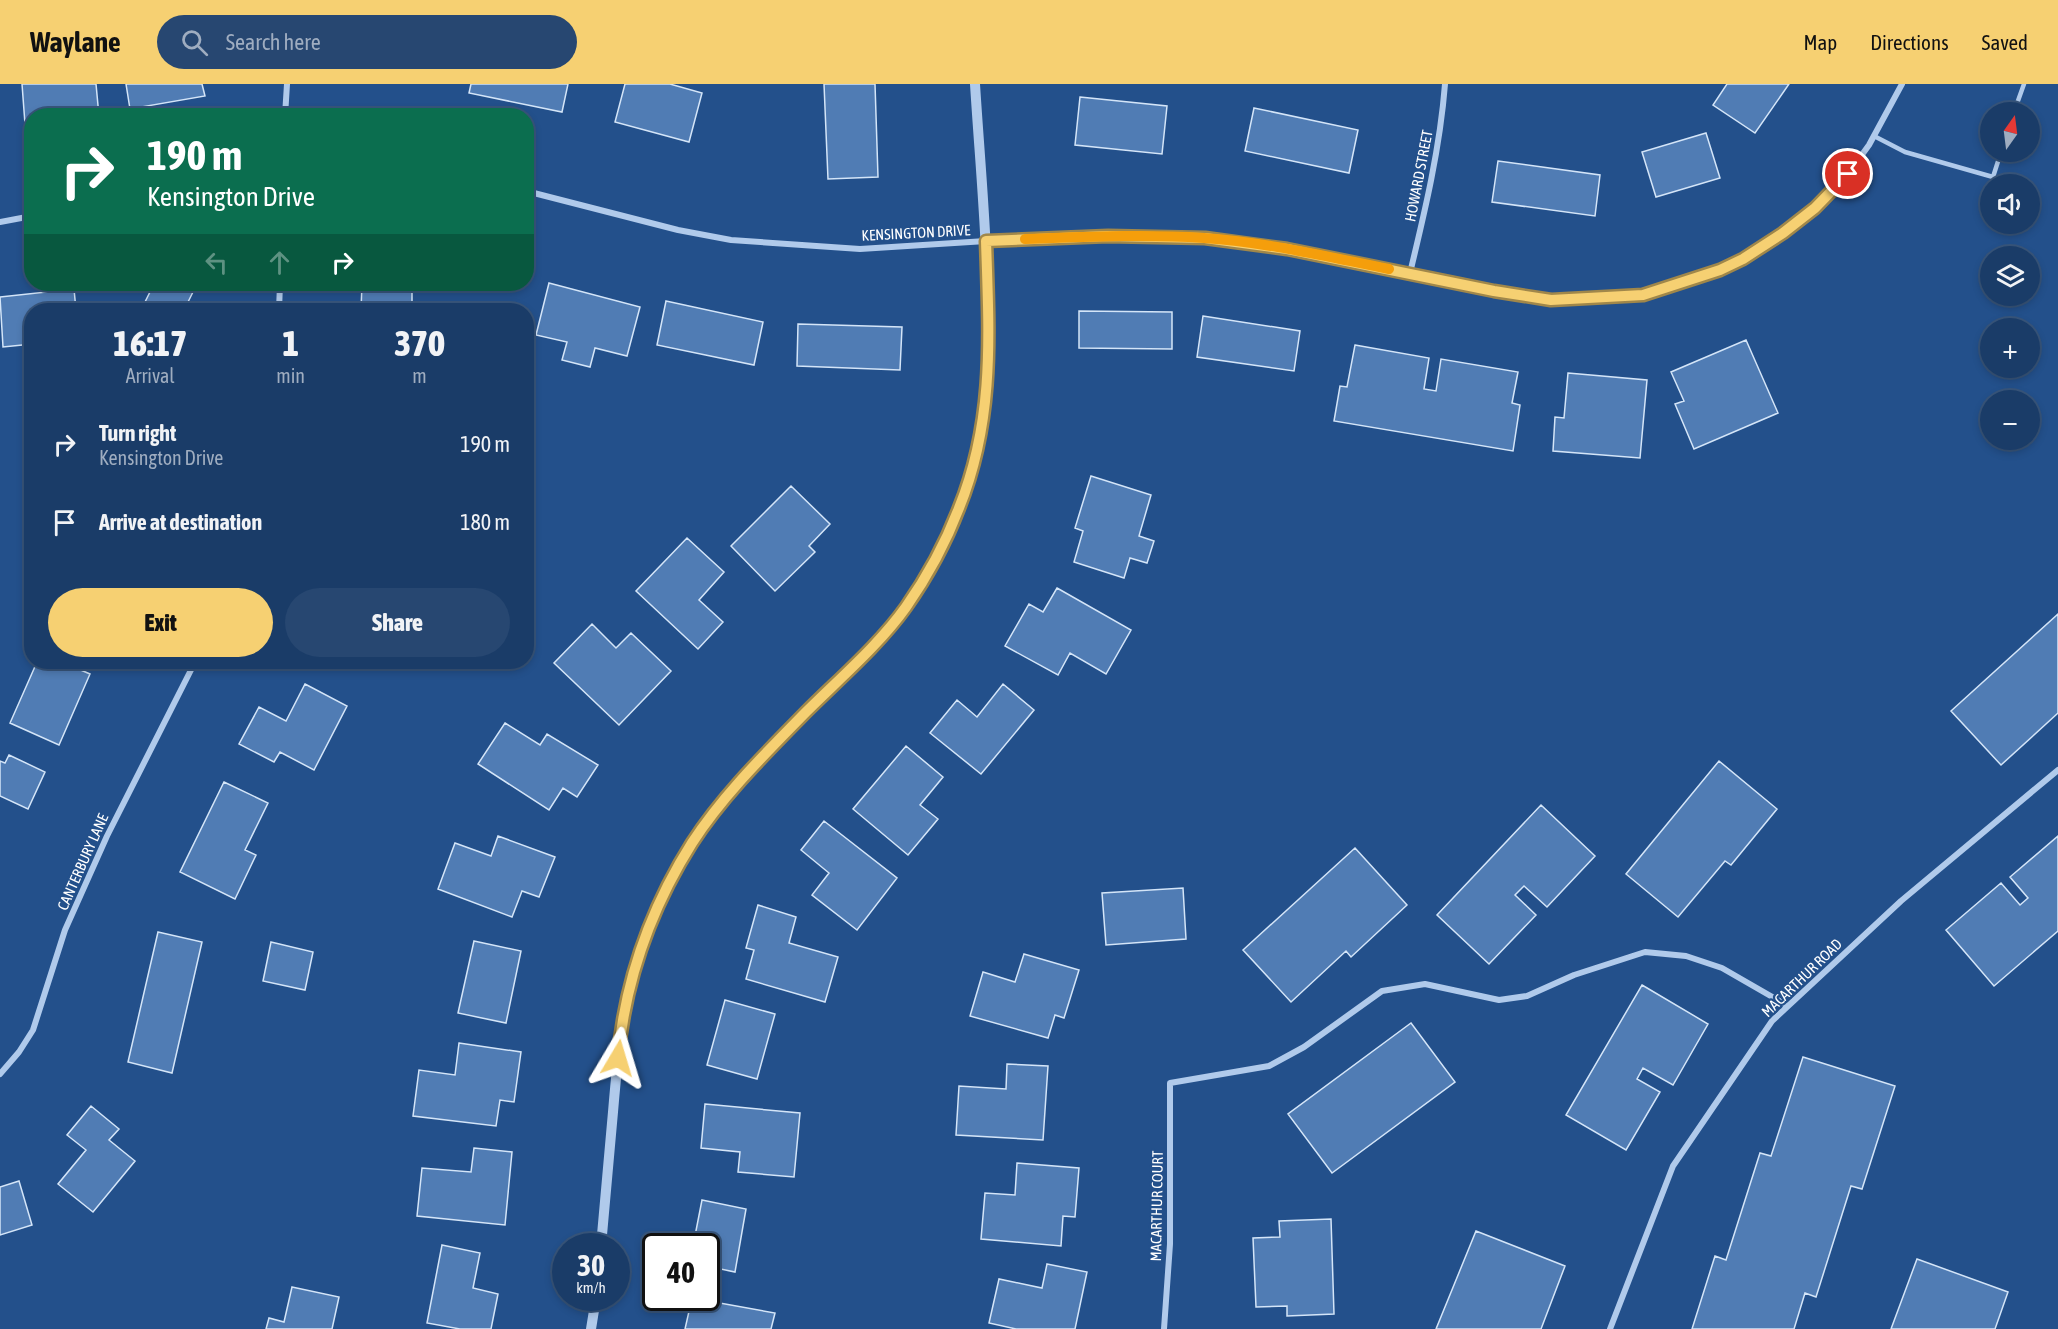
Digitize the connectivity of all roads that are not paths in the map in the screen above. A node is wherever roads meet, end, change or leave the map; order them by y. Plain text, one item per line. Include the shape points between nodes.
1 (287, 84) edge
2 (975, 84) edge
3 (1445, 84) edge
4 (1902, 84) edge
5 (2024, 84) edge
6 (2018, 102) edge
7 (286, 108) edge
8 (1874, 136) junction
9 (1998, 162) edge
10 (534, 193) edge
11 (24, 218) edge
12 (0, 222) edge
13 (986, 241) junction
14 (1410, 273) junction
15 (191, 669) edge
16 (2058, 770) edge
17 (1788, 1006) junction
18 (0, 1074) edge
19 (602, 1233) edge
20 (594, 1311) edge
21 (591, 1329) edge
22 (1164, 1329) edge
23 (1610, 1329) edge

1 - 7 street
2 - 13 street
3 - 14 street, HOWARD STREET via 1443,115
4 - 8 street, KENSINGTON DRIVE
5 - 6 lane
8 - 9 lane via 1905,152 1993,177
8 - 14 street, KENSINGTON DRIVE via 1848,174 1783,233 1720,270 1643,295 1551,300
10 - 13 street, KENSINGTON DRIVE via 731,240 860,249
11 - 12 street
13 - 14 street, KENSINGTON DRIVE via 1108,236 1205,238
13 - 19 street via 990,345 985,412 972,473 959,509 906,607 729,795 693,842 667,886 631,980 620,1034
15 - 18 street, CANTERBURY LANE via 107,836 65,930 33,1030
16 - 17 street, MACARTHUR ROAD via 1901,901
17 - 22 street, MACARTHUR COURT via 1722,968 1686,956 1645,952 1574,975 1527,996 1499,1000 1425,984 1382,991 1304,1047 1269,1066 1170,1083 1170,1244
17 - 23 street, MACARTHUR ROAD via 1772,1021 1672,1166
20 - 21 street

